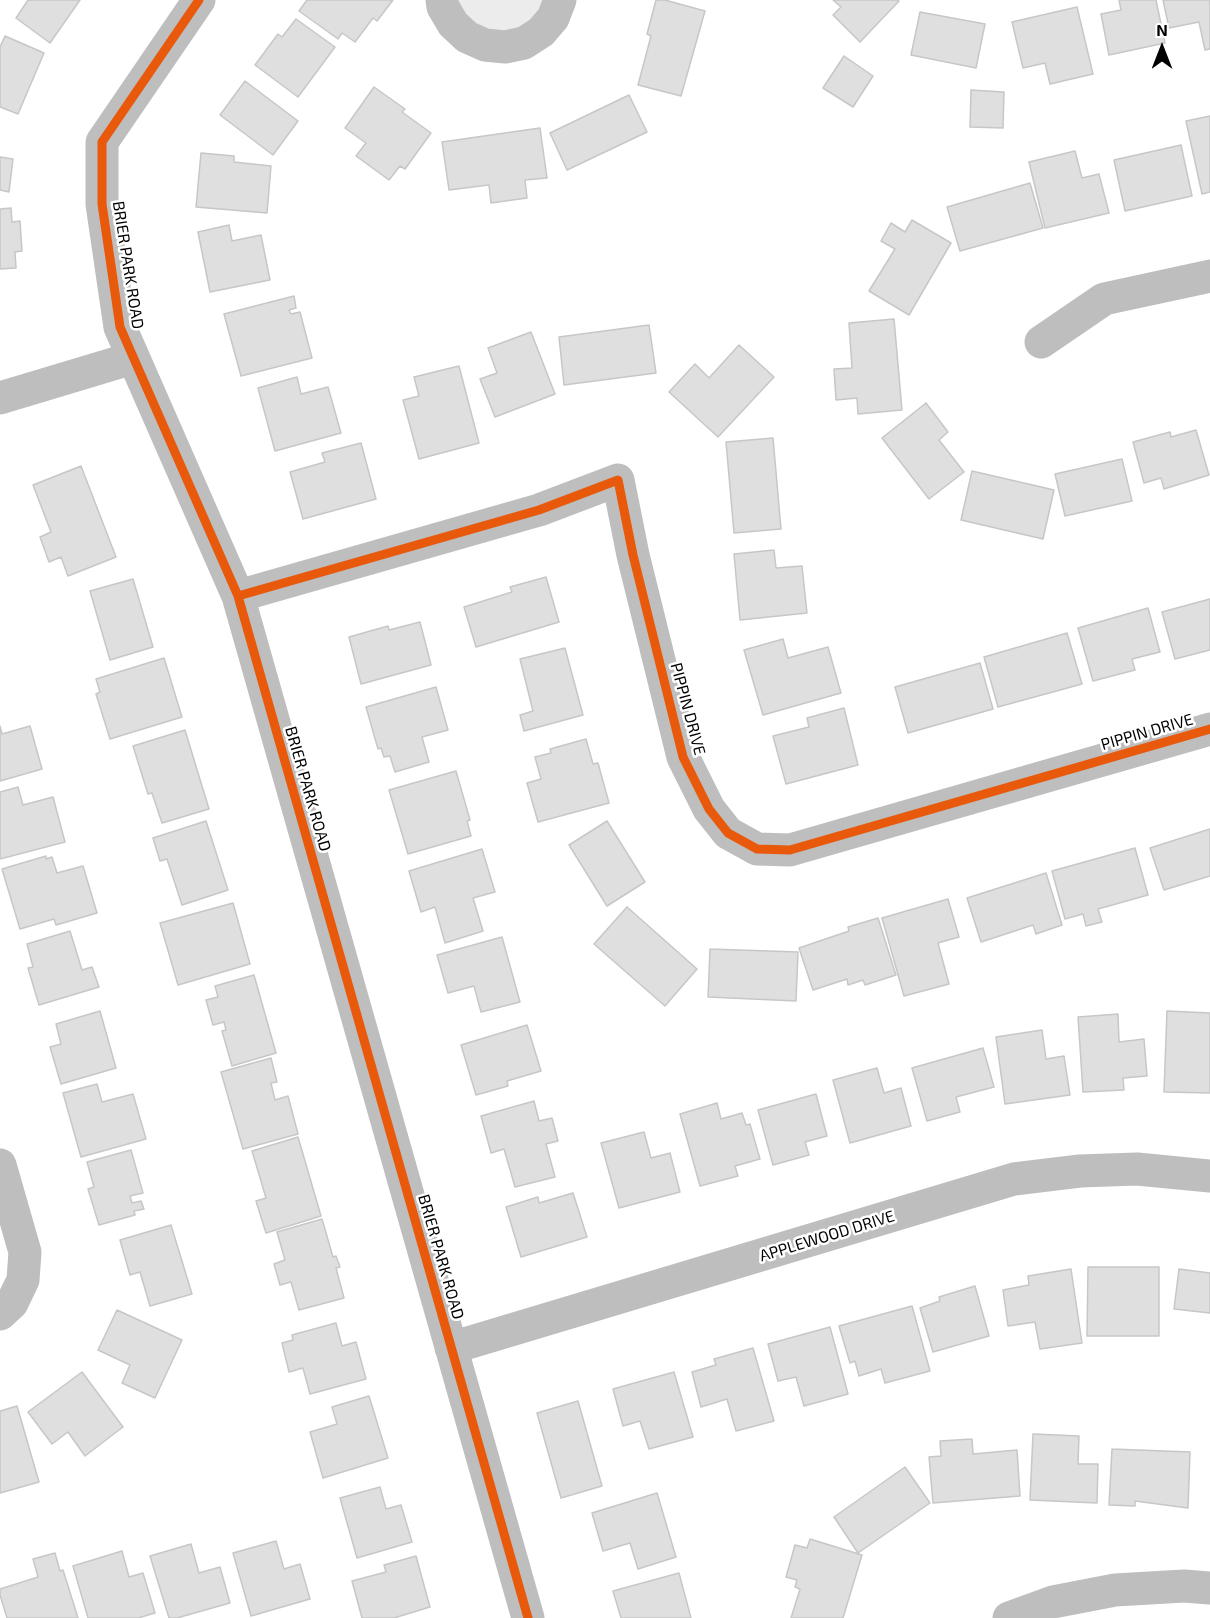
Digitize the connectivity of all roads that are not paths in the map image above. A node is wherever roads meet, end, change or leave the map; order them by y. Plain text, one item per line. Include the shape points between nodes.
1 (200, 0) edge
2 (442, 0) edge
3 (560, 0) edge
4 (1210, 276) edge
5 (1041, 342) dead end
6 (133, 358) junction
7 (0, 398) edge
8 (238, 596) junction
9 (1210, 729) edge
10 (0, 1165) edge
11 (1210, 1176) edge
12 (0, 1314) edge
13 (451, 1348) junction
14 (1210, 1588) edge
15 (528, 1618) edge
16 (1009, 1618) edge

1 - 6 street, BRIER PARK ROAD via 102,142 102,204 120,327
2 - 3 street via 453,24 467,37 485,45 505,47 524,43 541,33
4 - 5 street via 1104,299
6 - 7 street
6 - 8 street, BRIER PARK ROAD
8 - 9 street, PIPPIN DRIVE via 539,510 618,480 683,757 709,809 728,833 757,849 789,850
8 - 13 street, BRIER PARK ROAD
10 - 12 street via 25,1252 22,1280 12,1304
11 - 13 street, APPLEWOOD DRIVE via 1137,1169 1014,1179
13 - 15 street, BRIER PARK ROAD
14 - 16 street via 1115,1590 1053,1602

